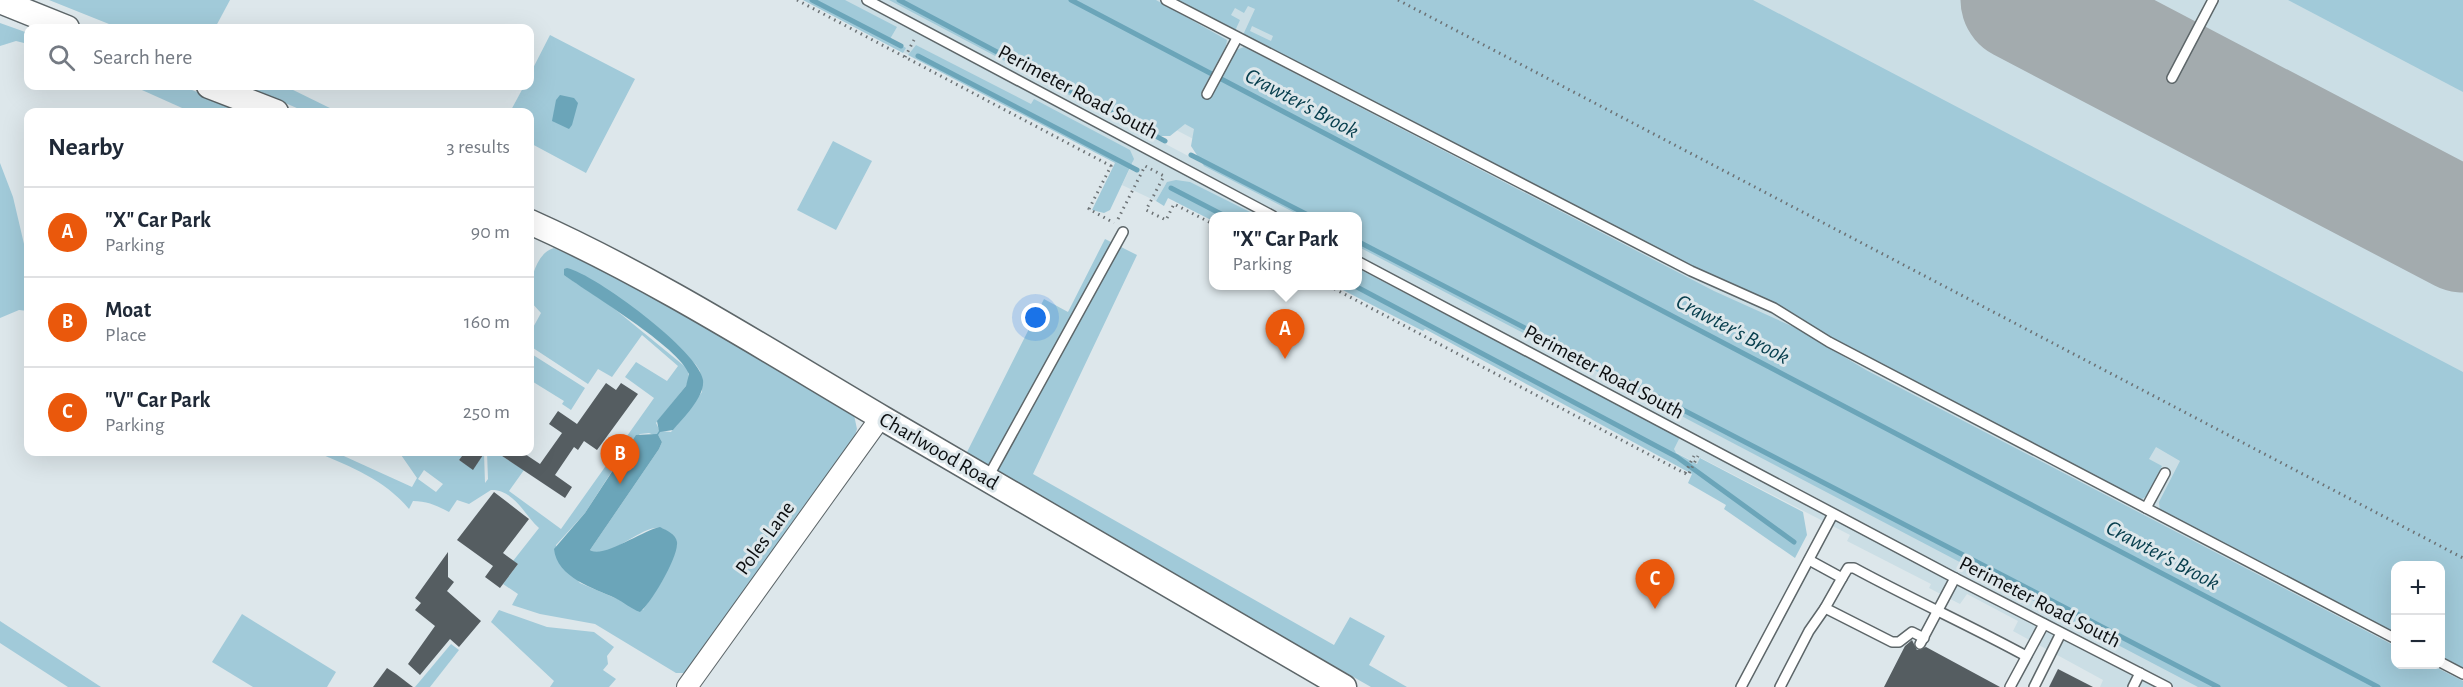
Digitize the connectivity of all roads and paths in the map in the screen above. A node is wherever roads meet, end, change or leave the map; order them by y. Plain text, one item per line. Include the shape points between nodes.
1 (797, 0) edge
2 (867, 0) edge
3 (1166, 0) edge
4 (1398, 0) edge
5 (2213, 0) edge
6 (0, 1) edge
7 (57, 24) edge
8 (906, 35) dead end
9 (1237, 38) junction
10 (905, 57) junction
11 (2172, 78) dead end
12 (219, 90) edge
13 (1207, 94) dead end
14 (266, 108) edge
15 (1265, 212) edge
16 (1209, 222) edge
17 (534, 224) edge
18 (1124, 232) dead end
19 (1362, 264) edge
20 (1339, 290) edge
21 (881, 417) junction
22 (1694, 460) dead end
23 (2165, 473) dead end
24 (987, 479) junction
25 (2146, 508) junction
26 (1833, 514) junction
27 (2463, 558) edge
28 (1809, 560) junction
29 (1842, 578) junction
30 (1955, 578) junction
31 (1825, 608) junction
32 (1938, 610) junction
33 (2044, 624) junction
34 (2061, 633) junction
35 (2391, 636) edge
36 (2026, 656) junction
37 (2445, 665) edge
38 (2140, 673) junction
39 (2463, 674) edge
40 (687, 687) edge
41 (1344, 687) edge
42 (1741, 687) edge
43 (1780, 687) edge
44 (2010, 687) edge
45 (2034, 687) edge
46 (2133, 687) edge
47 (2167, 687) edge

1 - 10 path
2 - 15 lane, Perimeter Road South
3 - 9 lane
4 - 27 path
5 - 11 lane
6 - 7 street
8 - 10 path via 914,40
9 - 13 lane
9 - 25 lane via 1691,271 1774,308 1829,342
10 - 16 path via 1111,166 1089,210 1116,224 1145,166 1164,176 1146,210 1166,220 1174,204
12 - 14 street
17 - 21 street, Charlwood Road via 776,352
18 - 24 lane
19 - 26 lane, Perimeter Road South
20 - 22 path via 1687,471
21 - 24 street, Charlwood Road
21 - 40 street, Poles Lane
23 - 25 lane
24 - 41 street, Charlwood Road
25 - 35 lane
26 - 28 lane
26 - 30 lane, Perimeter Road South
28 - 29 lane
28 - 42 lane
29 - 31 lane
29 - 32 lane via 1848,568 1854,568
30 - 32 lane
30 - 33 lane, Perimeter Road South
31 - 32 lane via 1892,642 1899,642 1911,632 1922,641
31 - 43 lane
32 - 36 lane
33 - 34 lane, Perimeter Road South
33 - 36 lane
34 - 38 lane, Perimeter Road South
34 - 45 lane
36 - 44 lane
37 - 39 lane
38 - 46 lane
38 - 47 lane, Perimeter Road South

